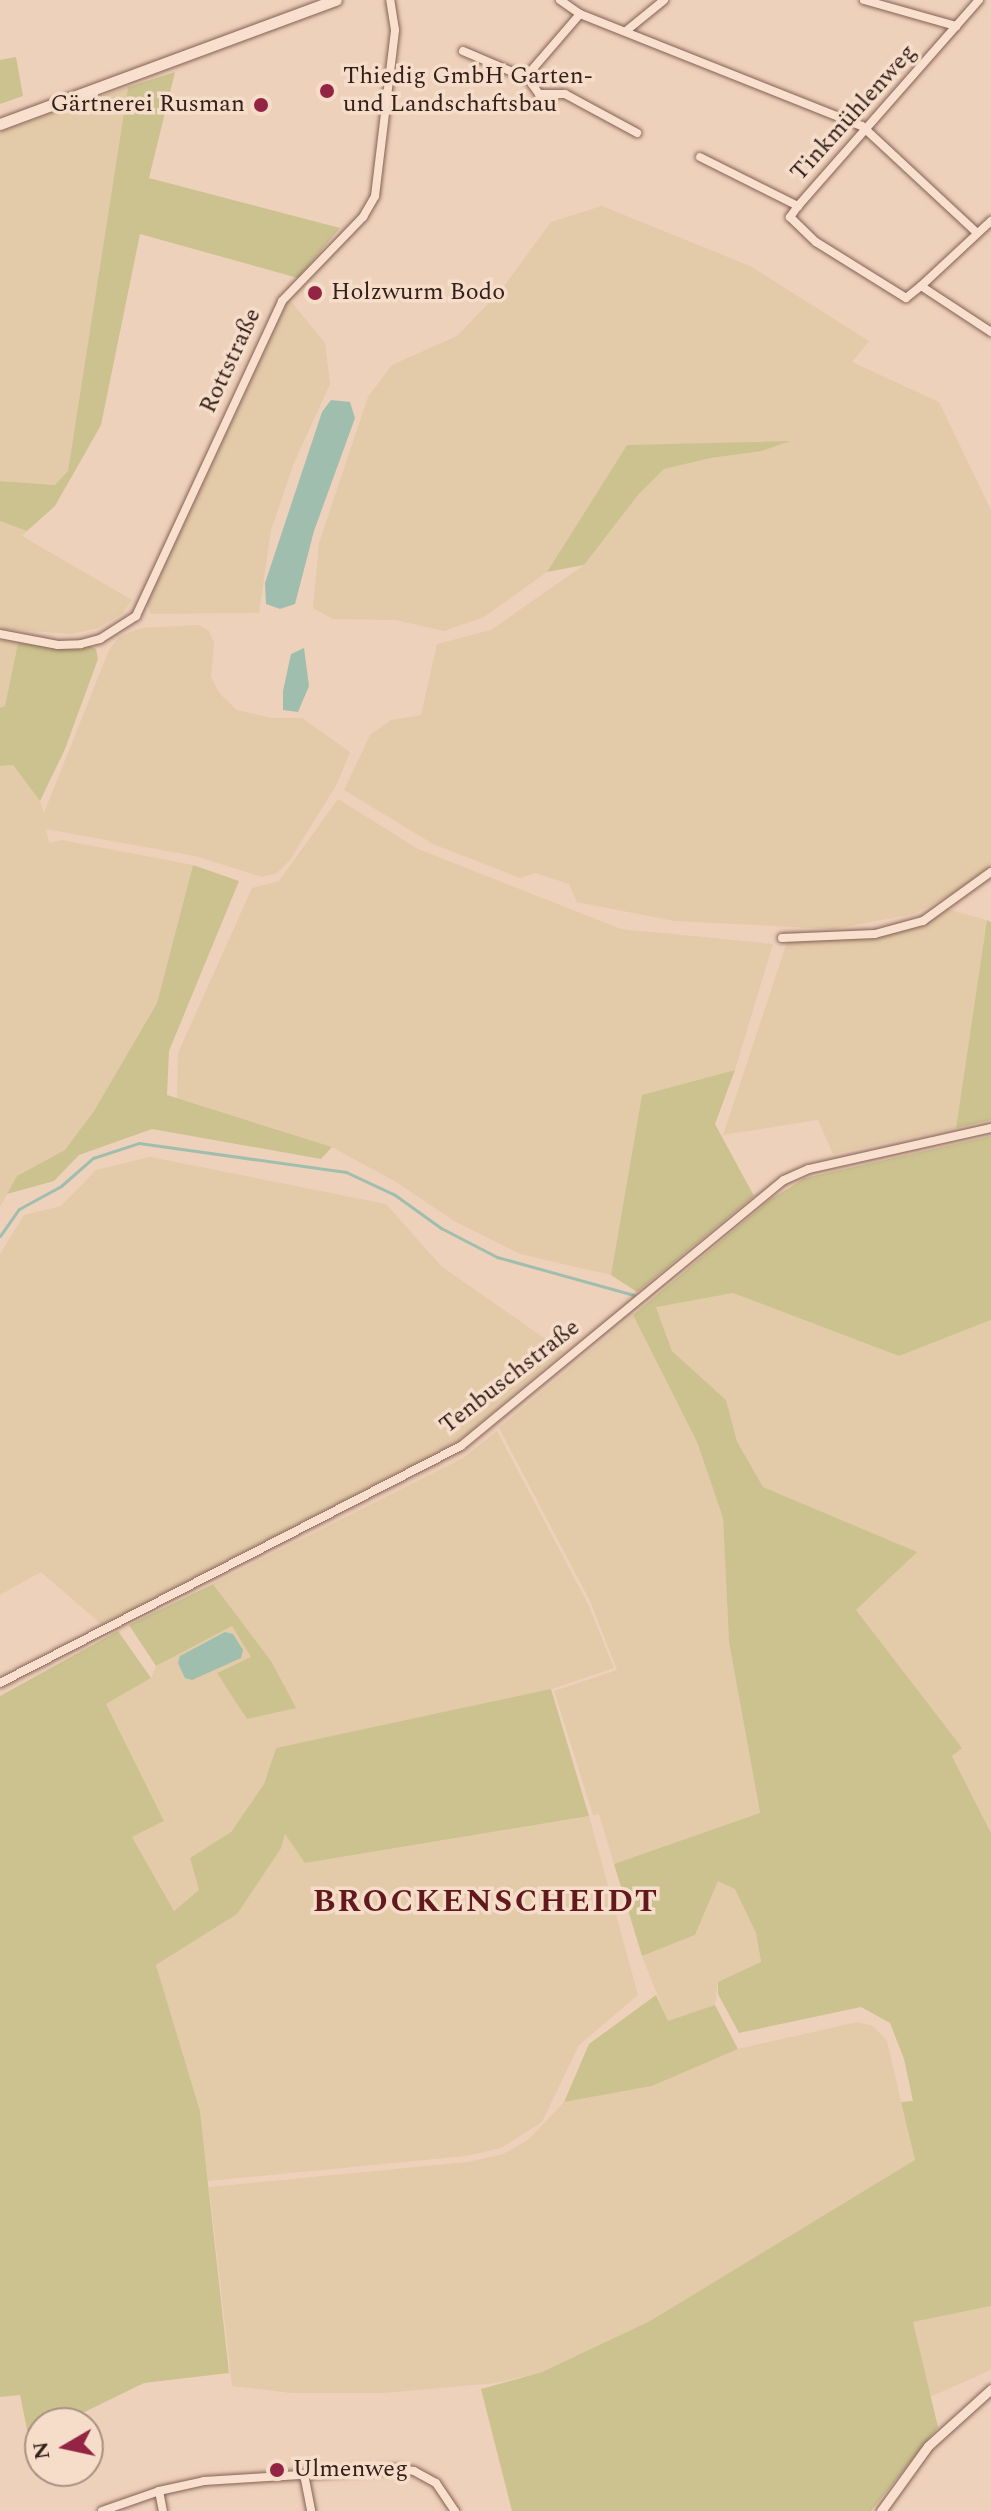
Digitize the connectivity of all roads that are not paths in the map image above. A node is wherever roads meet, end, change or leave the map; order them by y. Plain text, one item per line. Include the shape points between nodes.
1 (336, 0) edge
2 (390, 0) edge
3 (560, 0) edge
4 (664, 0) edge
5 (864, 0) edge
6 (979, 0) edge
7 (580, 14) junction
8 (956, 26) junction
9 (626, 31) junction
10 (463, 51) dead end
11 (529, 79) junction
12 (0, 124) edge
13 (867, 130) junction
14 (637, 133) dead end
15 (700, 157) dead end
16 (798, 206) junction
17 (991, 221) edge
18 (977, 233) junction
19 (921, 286) junction
20 (991, 332) edge
21 (0, 634) edge
22 (991, 872) edge
23 (782, 938) dead end
24 (991, 1128) edge
25 (0, 1683) edge
26 (991, 2389) edge
27 (304, 2474) junction
28 (159, 2491) junction
29 (102, 2511) edge
30 (163, 2511) edge
31 (311, 2511) edge
32 (455, 2511) edge
33 (881, 2511) edge

1 - 12 main road
2 - 21 street, Rottstraße via 395,30 375,196 363,217 282,301 136,616 100,639 81,644
3 - 7 street
4 - 9 street
5 - 8 street
6 - 8 street, Tinkmühlenweg
7 - 9 street
7 - 11 street
8 - 13 street, Tinkmühlenweg
9 - 13 street
10 - 11 street
11 - 14 street via 539,94 565,94
13 - 16 street, Tinkmühlenweg
13 - 18 street
15 - 16 street, Tinkmühlenweg
16 - 19 street via 790,217 816,242 906,298
17 - 18 street
18 - 19 street
19 - 20 street
22 - 23 street via 923,921 875,934
24 - 25 street, Tenbuschstraße via 809,1169 784,1180 461,1446
26 - 33 street via 928,2446
27 - 28 street via 204,2481
27 - 31 street
27 - 32 street via 414,2471 436,2483
28 - 29 street
28 - 30 street

